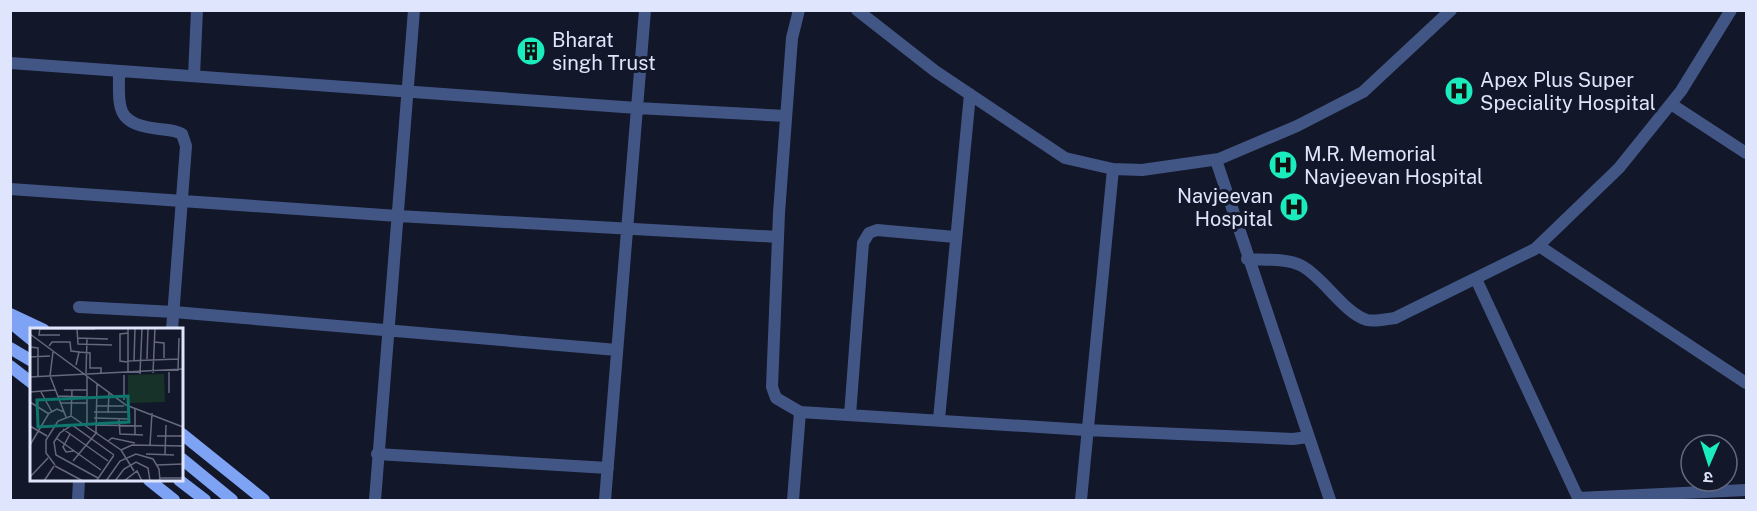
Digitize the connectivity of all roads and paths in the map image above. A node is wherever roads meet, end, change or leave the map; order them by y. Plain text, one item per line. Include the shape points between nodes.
1 (197, 10) edge
2 (414, 10) edge
3 (645, 10) edge
4 (799, 10) edge
5 (857, 10) edge
6 (1451, 10) edge
7 (1731, 10) edge
8 (10, 63) edge
9 (119, 71) junction
10 (194, 76) junction
11 (408, 90) junction
12 (970, 94) junction
13 (1671, 104) junction
14 (637, 108) junction
15 (786, 116) junction
16 (1746, 153) edge
17 (1215, 159) junction
18 (1113, 170) junction
19 (10, 189) edge
20 (183, 200) junction
21 (398, 216) junction
22 (627, 229) junction
23 (778, 237) junction
24 (955, 237) junction
25 (1539, 246) junction
26 (1247, 259) junction
27 (1476, 279) junction
28 (79, 307) dead end
29 (174, 312) junction
30 (10, 314) edge
31 (10, 322) edge
32 (40, 328) edge
33 (172, 328) edge
34 (389, 331) junction
35 (30, 338) edge
36 (10, 348) edge
37 (617, 350) junction
38 (30, 360) edge
39 (10, 366) edge
40 (30, 381) edge
41 (1746, 383) edge
42 (800, 411) junction
43 (850, 416) junction
44 (939, 419) junction
45 (1086, 430) junction
46 (183, 435) edge
47 (1308, 437) junction
48 (377, 454) junction
49 (183, 460) edge
50 (608, 468) junction
51 (79, 481) edge
52 (150, 481) edge
53 (180, 481) edge
54 (1746, 490) edge
55 (1579, 500) edge
56 (78, 501) edge
57 (174, 501) edge
58 (205, 501) edge
59 (232, 501) edge
60 (264, 501) edge
61 (375, 501) edge
62 (605, 501) edge
63 (793, 501) edge
64 (1081, 501) edge
65 (1330, 501) edge

1 - 10 street
2 - 11 street
3 - 14 street
4 - 15 street via 792,38
5 - 12 street
6 - 17 street via 1363,92 1297,126
7 - 13 street
8 - 9 street
9 - 10 street
9 - 20 street via 120,111 126,120 182,134 186,146
10 - 11 street
11 - 14 street
11 - 21 street
12 - 18 street via 1065,158
12 - 24 street
13 - 16 street
13 - 25 street via 1619,168
14 - 15 street
14 - 22 street
15 - 23 street
17 - 18 street via 1142,170
17 - 26 street
18 - 45 street
19 - 20 street
20 - 21 street
20 - 29 street
21 - 22 street
21 - 34 street
22 - 23 street
22 - 37 street
23 - 42 street via 772,387 776,398
24 - 43 street via 877,230 868,233 862,243
24 - 44 street
25 - 27 street
25 - 41 street
26 - 27 street via 1299,264 1367,320 1395,318
26 - 47 street
27 - 55 street
28 - 29 street
29 - 33 street
29 - 34 street
30 - 32 main road
31 - 35 main road
34 - 37 street
34 - 48 street
36 - 38 main road
37 - 50 street
39 - 40 main road
42 - 43 street
42 - 63 street
43 - 44 street
44 - 45 street
45 - 47 street
45 - 64 street
46 - 60 main road
47 - 65 street
48 - 50 street
48 - 61 street
49 - 59 main road
50 - 62 street
51 - 56 street
52 - 57 main road
53 - 58 main road
54 - 55 street

